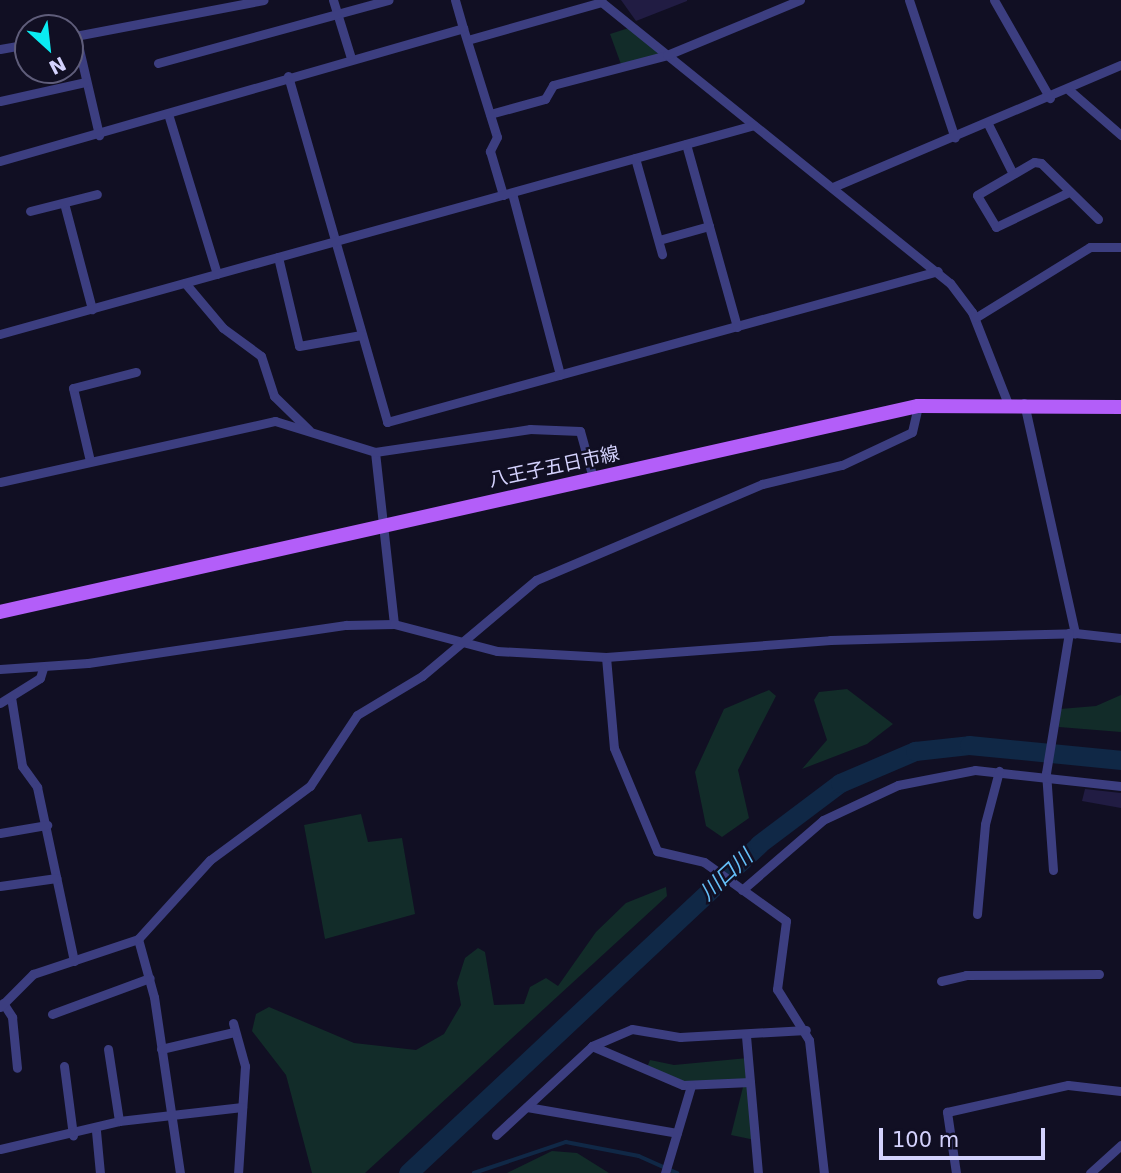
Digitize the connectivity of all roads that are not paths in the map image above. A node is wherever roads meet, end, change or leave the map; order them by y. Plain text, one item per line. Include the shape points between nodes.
1 (264, 0) edge
2 (333, 0) edge
3 (389, 0) edge
4 (455, 0) edge
5 (800, 0) edge
6 (909, 0) edge
7 (994, 0) edge
8 (601, 1) edge
9 (337, 13) junction
10 (463, 28) junction
11 (84, 34) edge
12 (471, 39) junction
13 (667, 55) junction
14 (351, 58) junction
15 (158, 63) dead end
16 (1121, 65) edge
17 (84, 75) edge
18 (288, 76) junction
19 (86, 82) junction
20 (1069, 90) junction
21 (1050, 98) junction
22 (0, 101) edge
23 (490, 114) junction
24 (169, 117) junction
25 (988, 124) junction
26 (754, 125) junction
27 (99, 135) junction
28 (1121, 135) edge
29 (955, 138) junction
30 (686, 144) junction
31 (635, 159) junction
32 (0, 161) edge
33 (1012, 172) junction
34 (833, 187) junction
35 (1069, 192) junction
36 (97, 194) dead end
37 (507, 194) junction
38 (64, 203) junction
39 (30, 211) dead end
40 (1098, 219) dead end
41 (709, 226) junction
42 (659, 240) junction
43 (335, 242) junction
44 (1121, 247) edge
45 (662, 254) dead end
46 (278, 257) junction
47 (938, 271) junction
48 (216, 274) junction
49 (185, 283) junction
50 (92, 309) junction
51 (975, 318) junction
52 (737, 327) junction
53 (0, 334) edge
54 (361, 335) junction
55 (136, 372) dead end
56 (560, 375) junction
57 (1024, 403) junction
58 (1008, 404) junction
59 (918, 407) junction
60 (1121, 407) edge
61 (309, 430) junction
62 (375, 452) junction
63 (90, 461) junction
64 (593, 478) junction
65 (0, 482) edge
66 (387, 523) junction
67 (0, 611) edge
68 (394, 624) junction
69 (1072, 633) junction
70 (1121, 638) edge
71 (455, 644) junction
72 (606, 657) junction
73 (0, 668) edge
74 (43, 668) junction
75 (11, 697) junction
76 (0, 703) edge
77 (999, 771) junction
78 (1046, 775) junction
79 (1121, 786) edge
80 (47, 825) junction
81 (0, 832) edge
82 (1053, 870) dead end
83 (56, 878) junction
84 (0, 887) edge
85 (740, 889) junction
86 (977, 914) dead end
87 (138, 939) junction
88 (74, 961) junction
89 (1100, 974) dead end
90 (150, 978) junction
91 (941, 981) dead end
92 (2, 1005) edge
93 (52, 1014) dead end
94 (806, 1030) junction
95 (746, 1036) junction
96 (592, 1046) junction
97 (108, 1049) dead end
98 (161, 1049) junction
99 (64, 1066) dead end
100 (17, 1068) dead end
101 (750, 1082) junction
102 (691, 1086) junction
103 (1121, 1091) edge
104 (242, 1107) junction
105 (527, 1107) junction
106 (170, 1112) junction
107 (119, 1121) junction
108 (96, 1131) junction
109 (677, 1133) junction
110 (74, 1135) junction
111 (496, 1135) dead end
112 (1121, 1145) edge
113 (0, 1149) edge
114 (666, 1170) edge
115 (100, 1173) edge
116 (180, 1173) edge
117 (238, 1173) edge
118 (758, 1173) edge
119 (824, 1173) edge
120 (956, 1173) edge
121 (1090, 1173) edge

1 - 11 street
2 - 9 street
3 - 9 street
4 - 10 street
5 - 13 street
6 - 29 street
7 - 21 street
8 - 12 street
8 - 13 street
9 - 14 street
9 - 15 street
10 - 12 street
10 - 14 street
12 - 23 street
13 - 23 street via 553,85 545,99
13 - 26 street
14 - 18 street
16 - 20 street
17 - 19 street
18 - 24 street via 172,108
18 - 43 street
19 - 22 street
19 - 27 street
20 - 21 street
20 - 28 street
21 - 25 street
23 - 37 street via 497,137 490,151
24 - 27 street
24 - 48 street
25 - 29 street
25 - 33 street
26 - 30 street
26 - 34 street
27 - 32 street
29 - 34 street
30 - 31 street
30 - 41 street
31 - 37 street
31 - 42 street
33 - 35 street via 1041,163
33 - 35 street via 978,190 996,227
34 - 47 street
35 - 40 street
36 - 38 street
37 - 43 street
37 - 56 street
38 - 39 street
38 - 50 street
41 - 42 street
41 - 52 street
42 - 45 street
43 - 46 street
43 - 54 street
44 - 51 street via 1090,247
46 - 48 street
46 - 54 street via 299,346
47 - 51 street
47 - 52 street
48 - 49 street
49 - 50 street
49 - 61 street via 223,328 261,356 274,396
50 - 53 street
51 - 58 street
52 - 56 street
54 - 56 street via 387,422
55 - 63 street via 74,388
57 - 58 main road, 八王子五日市線
57 - 60 main road, 八王子五日市線
57 - 69 street
58 - 59 main road, 八王子五日市線
59 - 64 main road, 八王子五日市線
59 - 71 street via 912,432 842,465 762,484 536,580
61 - 62 street
61 - 63 street via 275,421
62 - 64 street via 514,430 580,431
62 - 66 street
63 - 65 street
64 - 66 main road, 八王子五日市線
66 - 67 main road, 八王子五日市線
66 - 68 street
68 - 71 street
68 - 74 street via 346,625
69 - 70 street
69 - 72 street via 817,641
69 - 78 street
71 - 72 street
71 - 87 street via 422,676 358,715 310,786 210,860
72 - 85 street via 614,748 657,851 708,864
73 - 74 street
74 - 75 street via 40,678
75 - 76 street
75 - 80 street via 22,766 37,787
77 - 78 street
77 - 85 street via 925,778 862,798 806,832
77 - 86 street via 985,824
78 - 79 street
78 - 82 street
80 - 81 street
80 - 83 street
83 - 84 street
83 - 88 street
85 - 94 street via 786,922 777,989
87 - 88 street
87 - 90 street
88 - 92 street via 33,974
89 - 91 street via 1002,973
90 - 93 street
90 - 98 street
92 - 100 street via 12,1017
94 - 95 street
94 - 119 street
95 - 96 street via 680,1037 632,1029
95 - 101 street
96 - 102 street
96 - 105 street
97 - 107 street
98 - 104 street via 233,1028 244,1049
98 - 106 street
99 - 110 street
101 - 102 street
101 - 118 street
102 - 109 street
103 - 120 street via 1068,1085 947,1112
104 - 106 street
104 - 117 street
105 - 109 street
105 - 111 street
106 - 107 street
106 - 116 street
107 - 108 street
108 - 110 street
108 - 115 street
109 - 114 street
110 - 113 street
112 - 121 street

